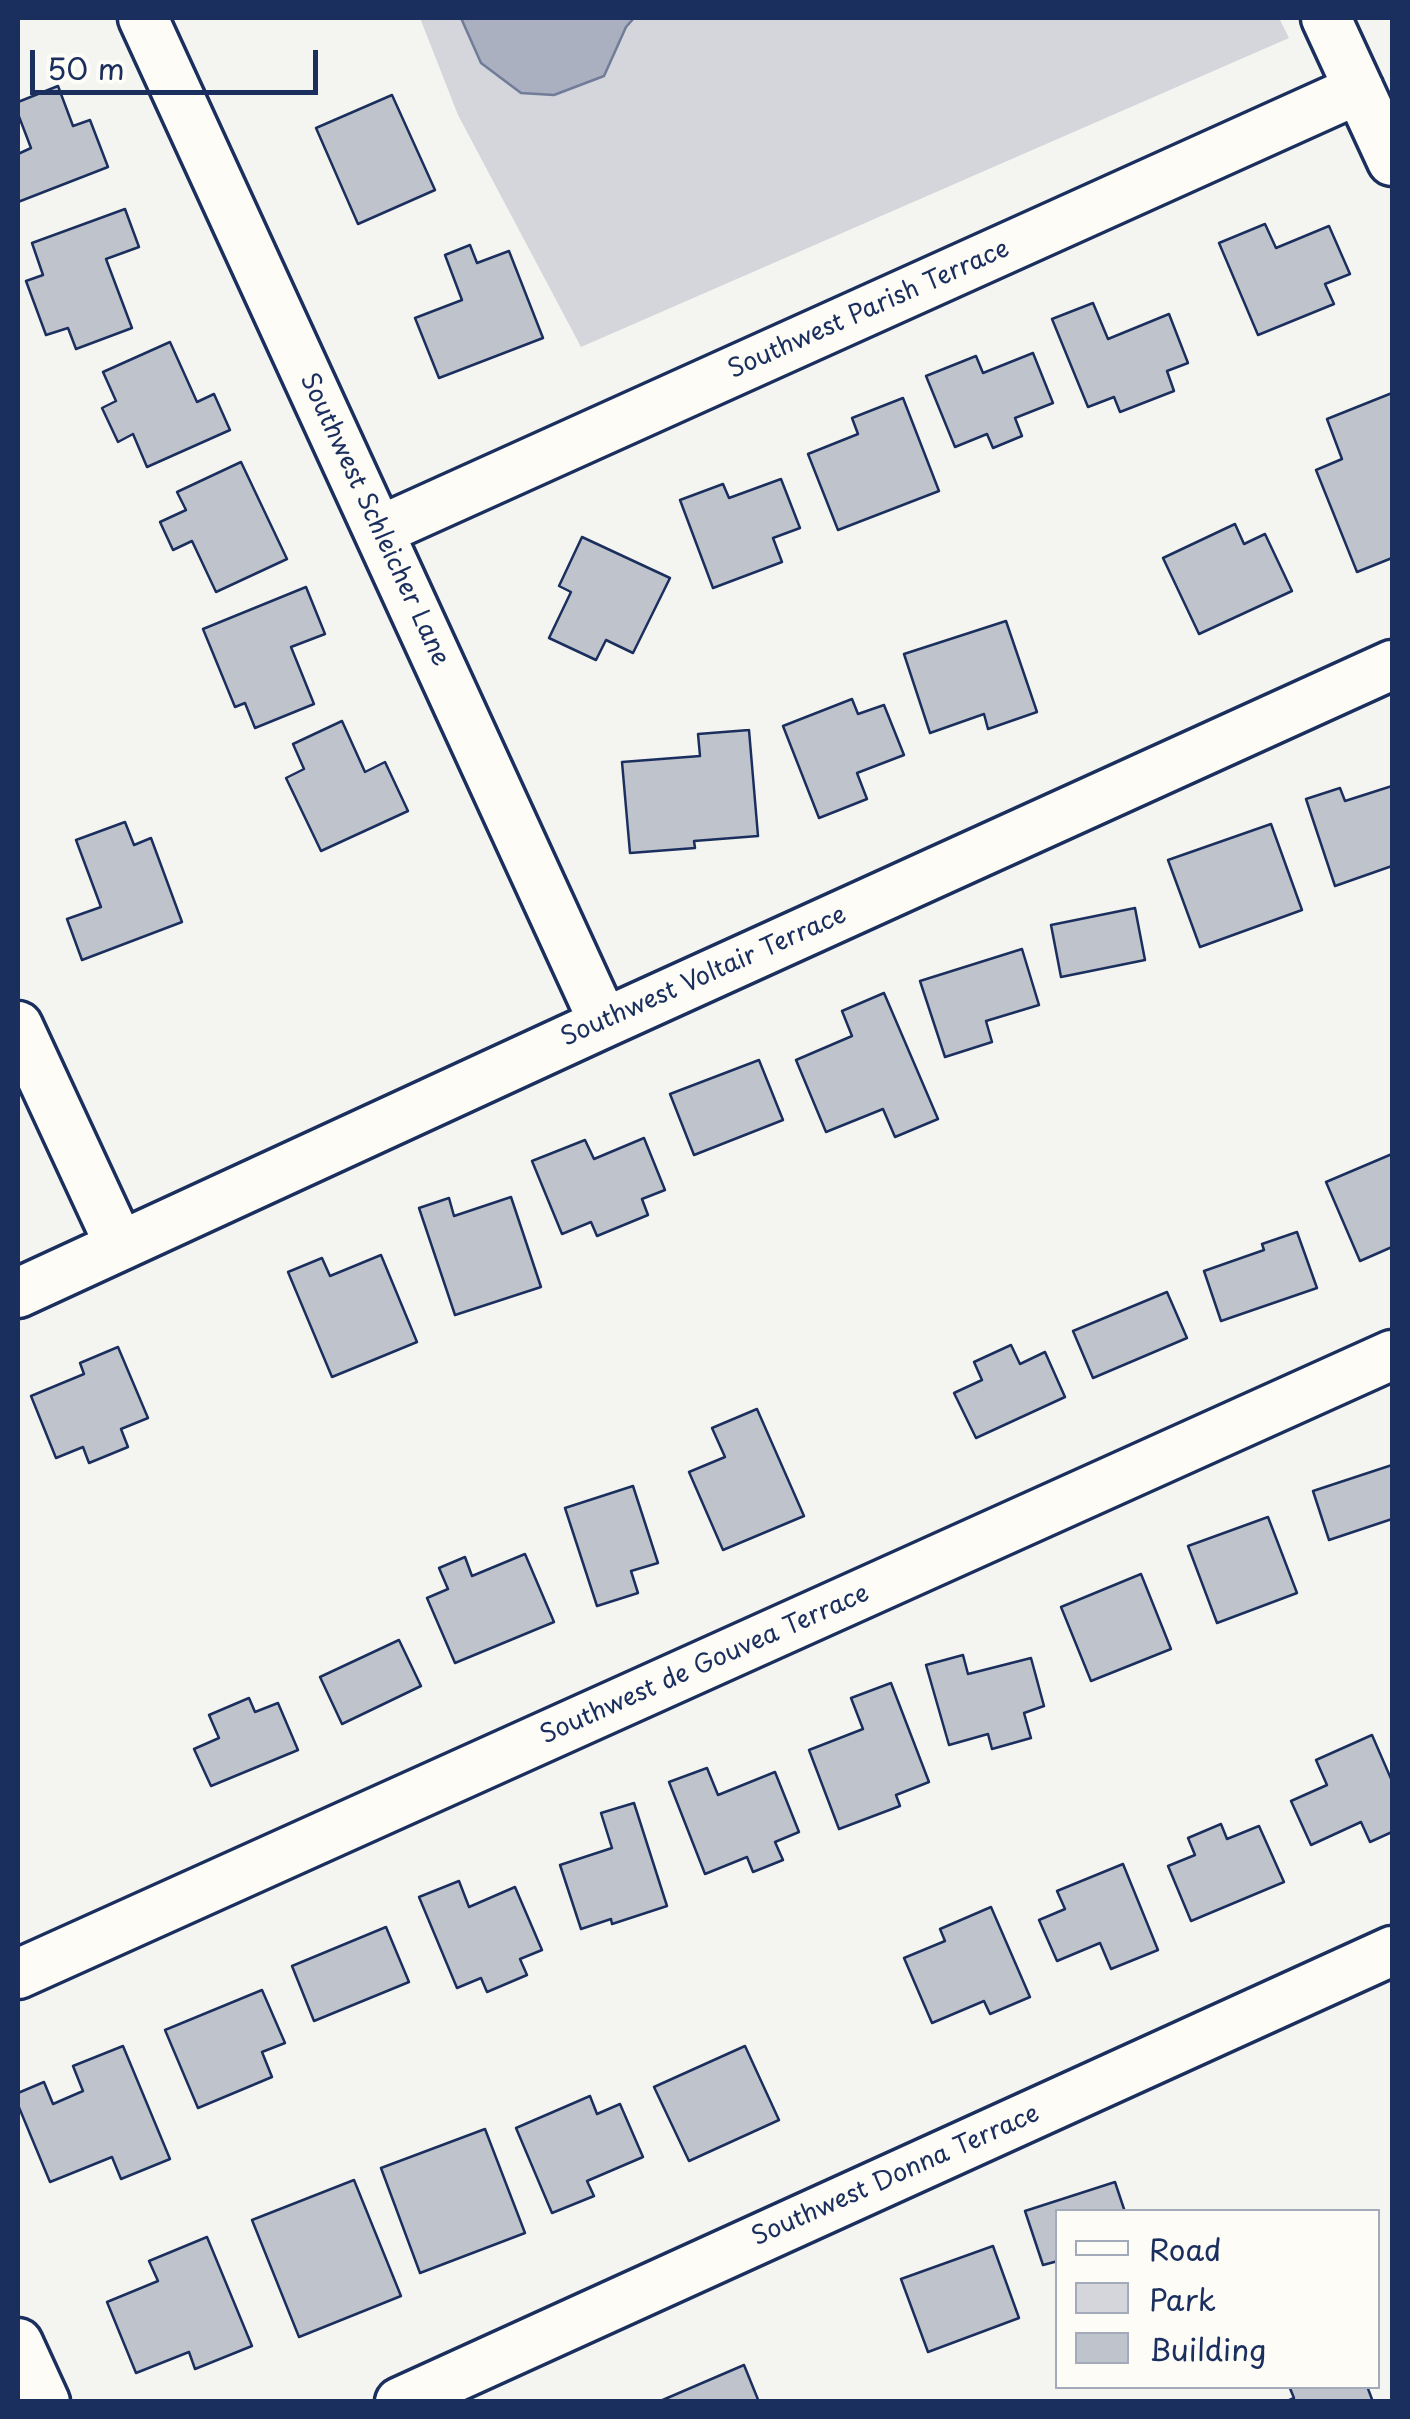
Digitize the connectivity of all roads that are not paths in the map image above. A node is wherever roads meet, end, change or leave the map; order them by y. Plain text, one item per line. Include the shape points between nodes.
1 (143, 18) edge
2 (1326, 18) edge
3 (1359, 89) junction
4 (1392, 161) edge
5 (380, 531) junction
6 (1392, 665) edge
7 (604, 1022) junction
8 (18, 1026) edge
9 (120, 1246) junction
10 (18, 1294) edge
11 (1392, 1356) edge
12 (1392, 1951) edge
13 (18, 1974) edge
14 (18, 2343) edge
15 (45, 2402) edge
16 (400, 2402) edge

1 - 5 street, Southwest Schleicher Lane
2 - 3 street
3 - 4 street
3 - 5 street, Southwest Parish Terrace
5 - 7 street, Southwest Schleicher Lane
6 - 7 street, Southwest Voltair Terrace
7 - 9 street, Southwest Voltair Terrace
8 - 9 street
9 - 10 street, Southwest Voltair Terrace
11 - 13 street, Southwest de Gouvea Terrace
12 - 16 street, Southwest Donna Terrace
14 - 15 street

